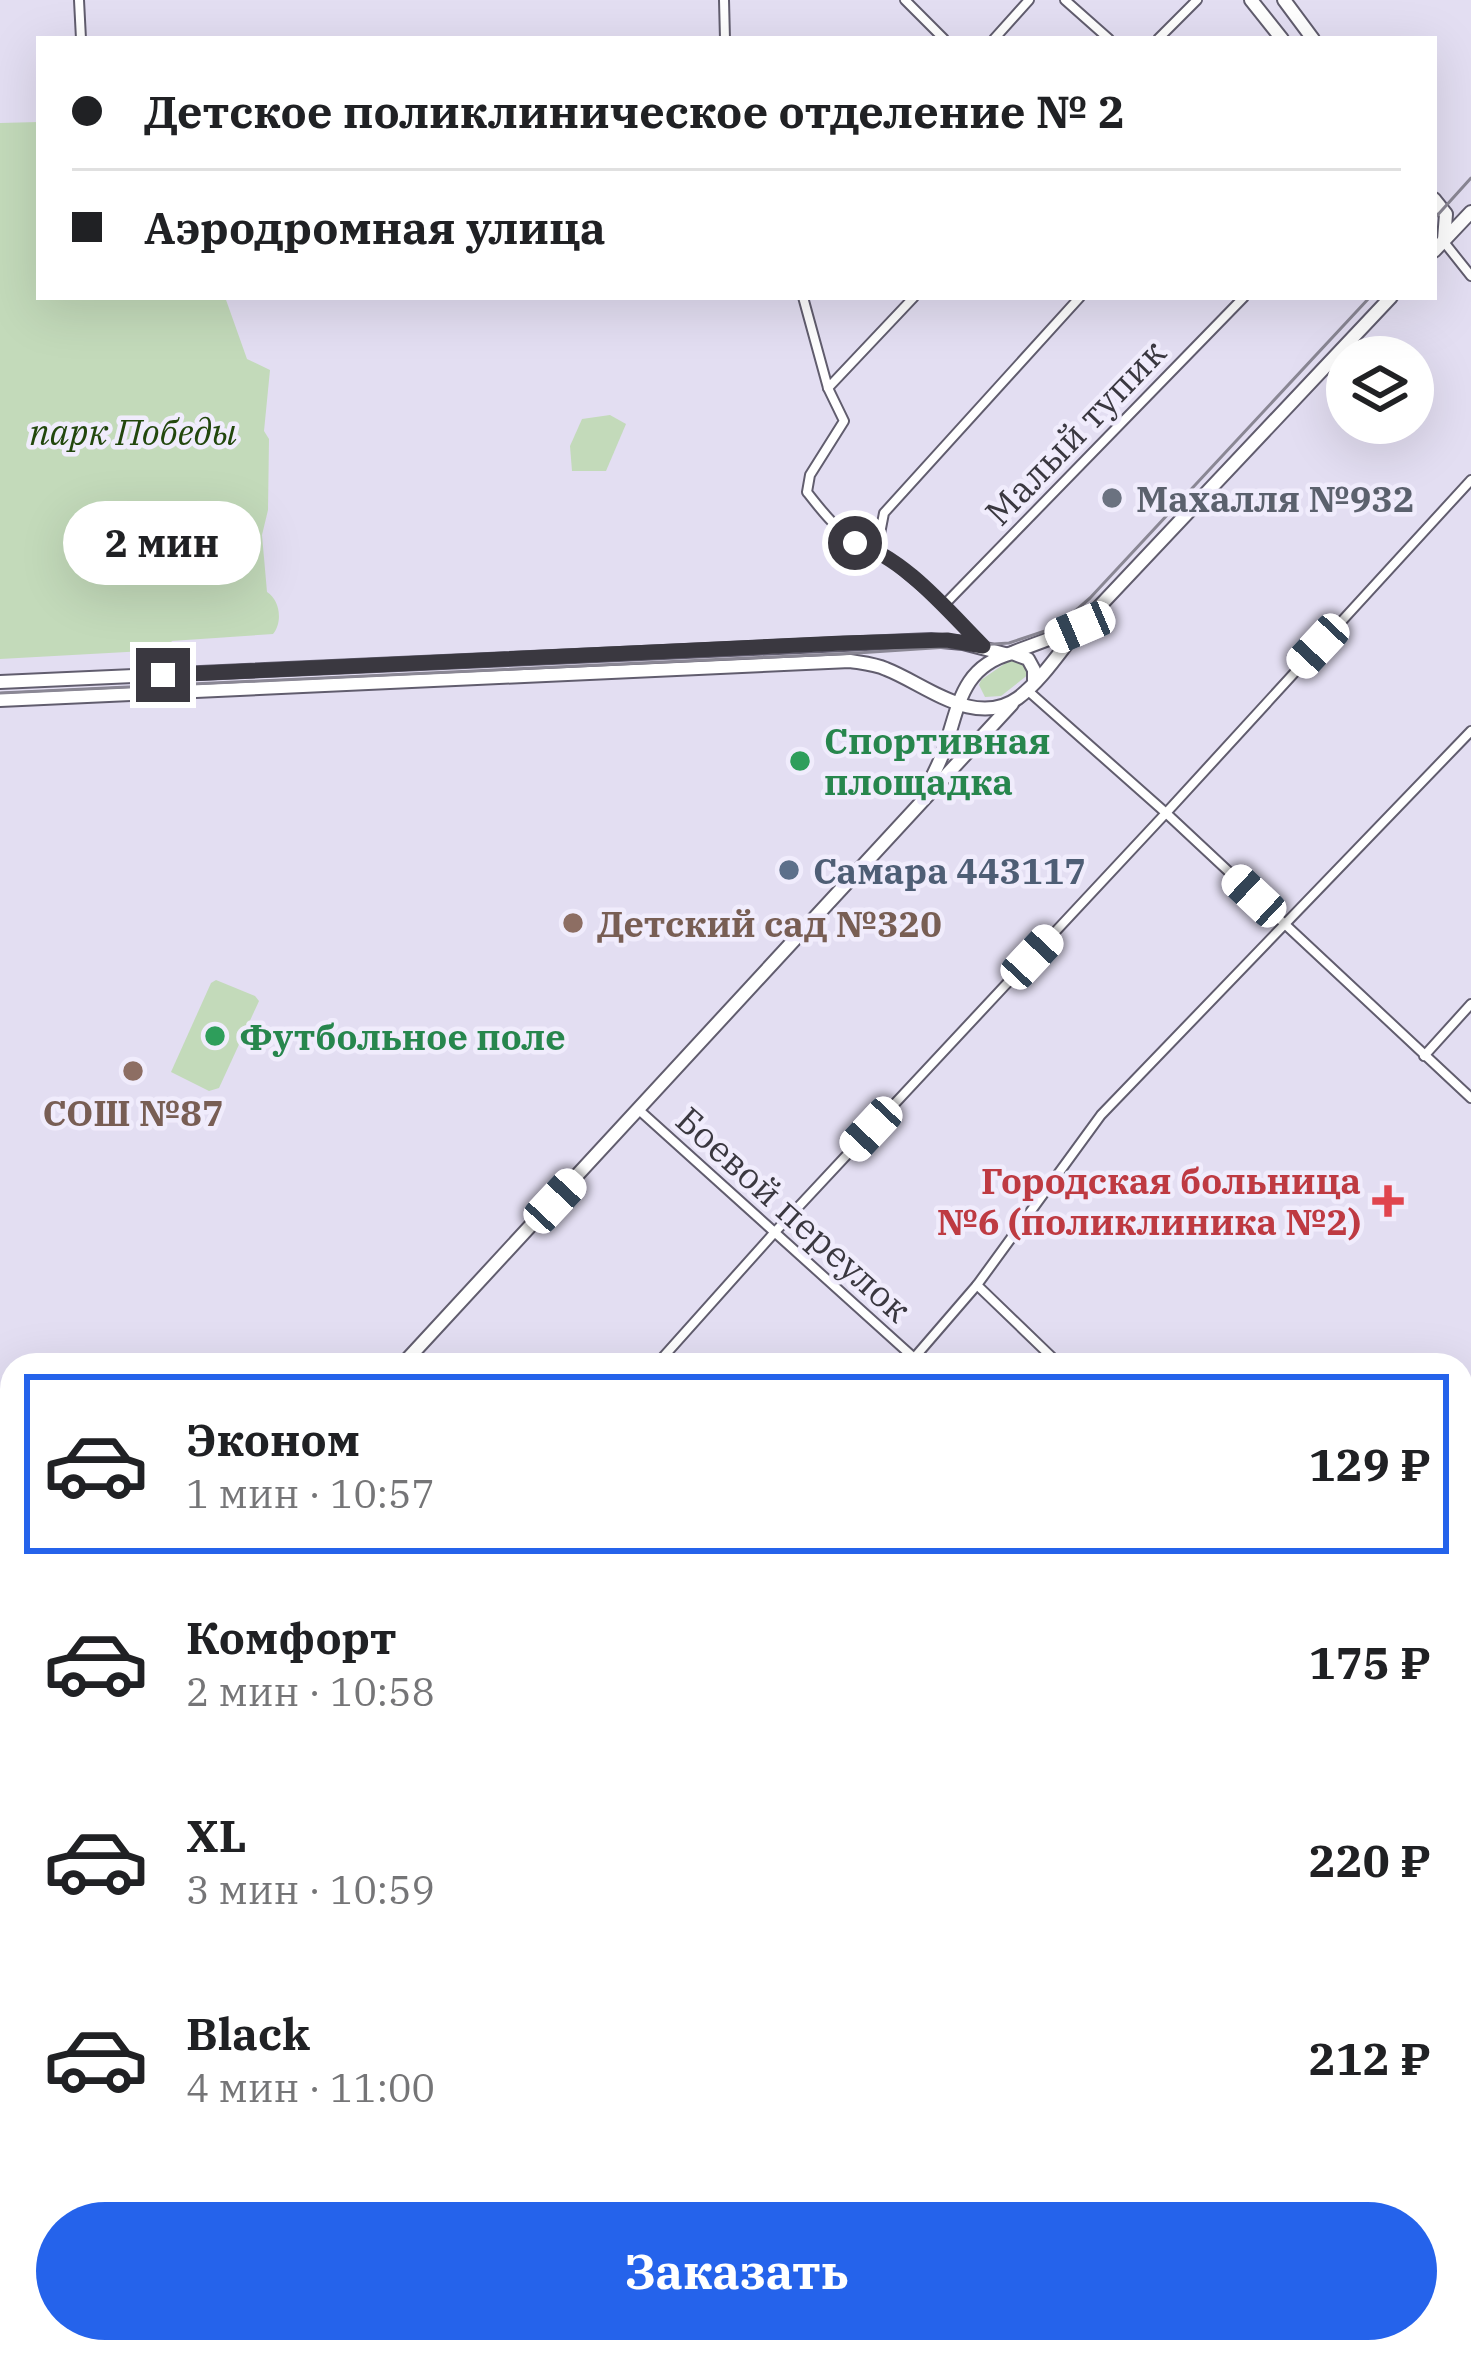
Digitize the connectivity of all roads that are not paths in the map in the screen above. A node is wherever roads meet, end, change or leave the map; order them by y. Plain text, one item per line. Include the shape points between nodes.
1 (79, 0) edge
2 (724, 0) edge
3 (905, 0) edge
4 (1029, 0) edge
5 (1065, 0) edge
6 (1197, 0) edge
7 (1251, 0) edge
8 (1284, 0) edge
9 (1303, 25) junction
10 (81, 36) edge
11 (725, 36) edge
12 (941, 36) edge
13 (997, 36) edge
14 (1106, 36) edge
15 (1161, 36) edge
16 (1281, 36) edge
17 (1287, 36) edge
18 (1311, 36) edge
19 (1437, 202) edge
20 (1437, 203) edge
21 (1471, 209) edge
22 (1437, 241) edge
23 (1471, 276) edge
24 (804, 300) edge
25 (911, 300) edge
26 (1077, 300) edge
27 (1241, 300) edge
28 (1388, 300) edge
29 (828, 388) junction
30 (1471, 480) edge
31 (877, 549) junction
32 (944, 605) junction
33 (1080, 627) junction
34 (983, 646) junction
35 (1008, 654) junction
36 (976, 674) junction
37 (0, 682) edge
38 (1026, 690) junction
39 (0, 700) edge
40 (958, 703) junction
41 (1003, 705) junction
42 (1471, 730) edge
43 (917, 807) junction
44 (1166, 813) junction
45 (1284, 924) junction
46 (1471, 1004) edge
47 (1424, 1055) junction
48 (1471, 1098) edge
49 (639, 1110) junction
50 (774, 1233) junction
51 (976, 1285) junction
52 (413, 1353) edge
53 (667, 1353) edge
54 (902, 1353) edge
55 (917, 1353) edge
56 (1047, 1353) edge

1 - 10 street
2 - 11 street
3 - 12 street
4 - 13 street
5 - 14 street
6 - 15 street
7 - 16 main road
8 - 9 main road
9 - 17 main road
9 - 18 main road
19 - 21 main road
20 - 22 main road via 1446,214
21 - 22 main road
22 - 23 street
24 - 29 street
25 - 29 street
26 - 31 street via 884,513
27 - 32 street, Малый тупик
28 - 33 main road
29 - 31 street via 844,421 806,492 855,543
30 - 44 street
31 - 32 street
32 - 34 street
33 - 35 main road
33 - 38 main road
34 - 35 main road
34 - 37 main road via 843,643
35 - 36 main road
35 - 38 main road via 1028,659 1034,670
36 - 40 main road
36 - 41 main road via 978,700
38 - 41 main road
38 - 43 main road
38 - 44 street
39 - 40 main road via 850,661
40 - 41 main road
40 - 43 main road
42 - 45 street
43 - 49 main road
44 - 45 street
44 - 50 street
45 - 47 street
45 - 51 street via 1101,1115
46 - 47 street
47 - 48 street
49 - 50 street, Боевой переулок
49 - 52 main road
50 - 53 street
50 - 54 street, Боевой переулок
51 - 55 street
51 - 56 street

